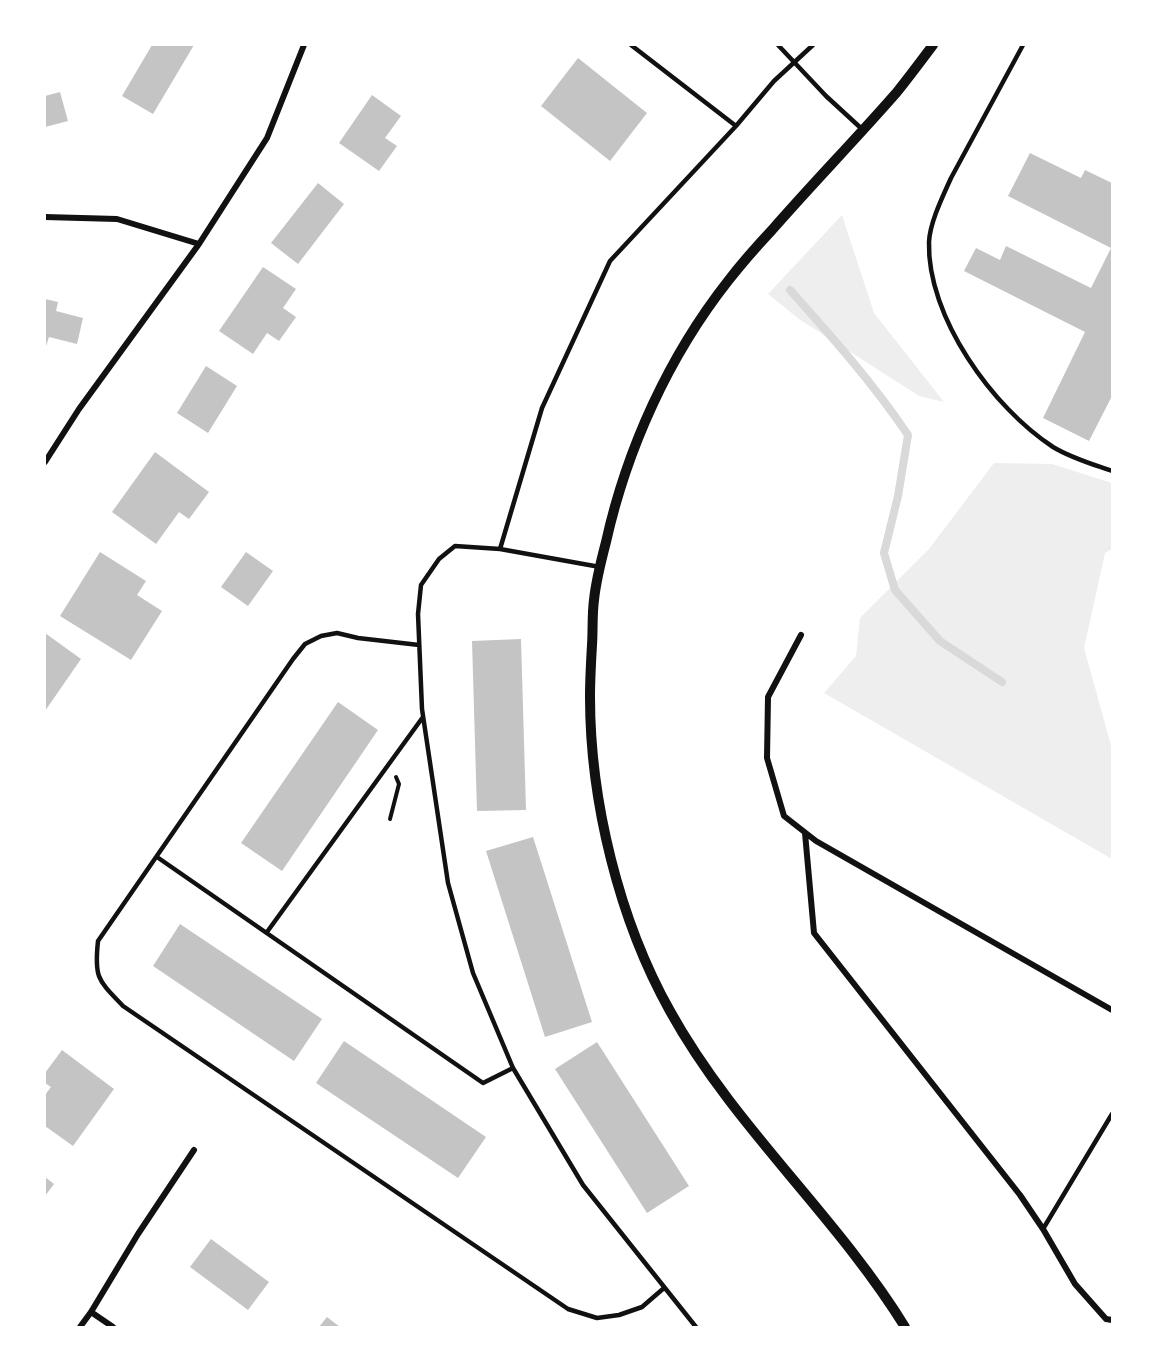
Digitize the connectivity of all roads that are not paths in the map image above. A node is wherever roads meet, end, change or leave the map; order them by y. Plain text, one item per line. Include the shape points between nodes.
1 (304, 45) edge
2 (631, 45) edge
3 (778, 45) edge
4 (813, 45) edge
5 (933, 45) edge
6 (1023, 45) edge
7 (794, 62) junction
8 (735, 126) junction
9 (862, 130) junction
10 (45, 217) edge
11 (199, 244) junction
12 (45, 462) edge
13 (1112, 471) edge
14 (500, 549) junction
15 (600, 567) junction
16 (801, 635) dead end
17 (419, 645) junction
18 (423, 717) junction
19 (806, 833) junction
20 (157, 857) junction
21 (267, 932) junction
22 (1112, 1010) edge
23 (513, 1068) junction
24 (1112, 1114) edge
25 (194, 1149) dead end
26 (1043, 1228) junction
27 (664, 1288) junction
28 (91, 1312) junction
29 (1112, 1320) edge
30 (80, 1327) edge
31 (113, 1327) edge
32 (696, 1327) edge
33 (905, 1327) edge

1 - 11 street via 267,138
2 - 8 lane
3 - 7 lane
4 - 7 lane
5 - 9 street
6 - 13 lane via 941,199 929,241 931,268 947,321 975,370 1002,402 1056,448
7 - 8 lane
7 - 9 lane
8 - 14 lane via 610,261 542,408
9 - 15 street via 728,281 693,331 650,412 626,469
10 - 11 street via 117,219
11 - 12 street
14 - 15 lane
14 - 17 lane via 455,546 439,559 421,585
15 - 33 street via 594,599 590,697 595,775 609,851 643,954 669,1009 724,1096 852,1251
16 - 19 street via 768,697 767,758 784,816
17 - 18 lane
17 - 20 lane via 337,633 305,644
18 - 21 lane
18 - 23 lane via 448,882 473,973
19 - 22 street
19 - 26 street via 814,933
20 - 21 lane
20 - 27 lane via 98,941 96,962 100,982 123,1006 568,1309 597,1318 619,1315 642,1307
21 - 23 lane via 483,1083
23 - 27 lane via 583,1185
24 - 26 lane
25 - 28 street
26 - 29 street via 1075,1284 1106,1319
27 - 32 lane
28 - 30 street
28 - 31 street

